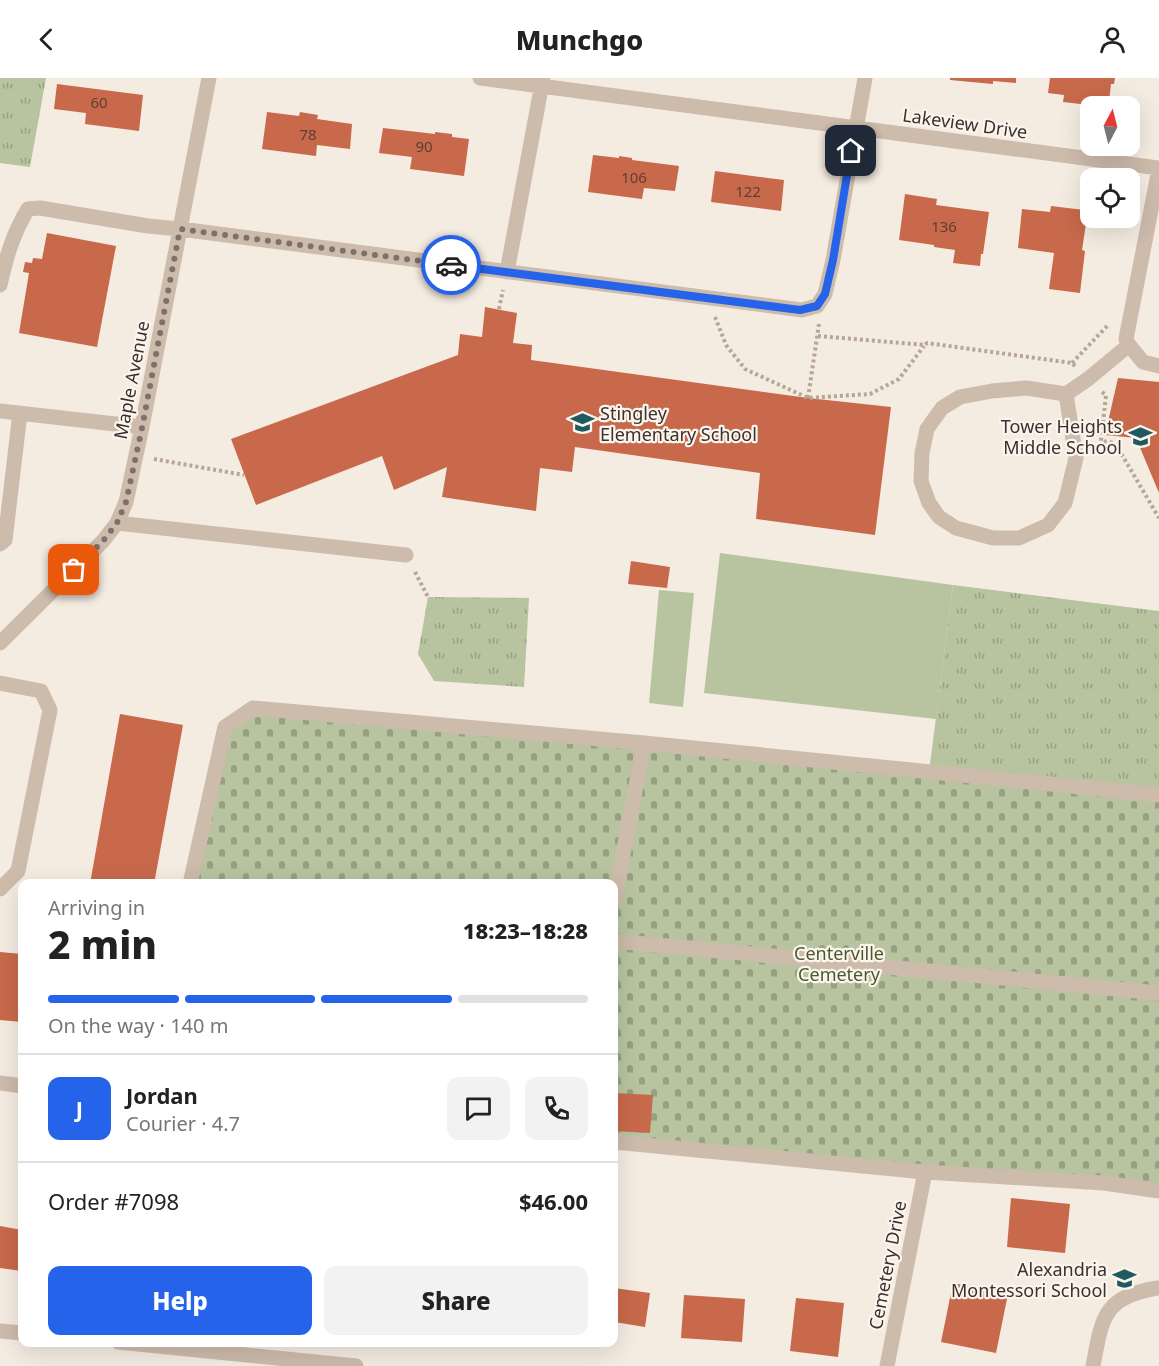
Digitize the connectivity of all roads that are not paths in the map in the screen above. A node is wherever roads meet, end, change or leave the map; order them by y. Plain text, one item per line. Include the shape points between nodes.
1 (209, 78) edge
2 (480, 78) edge
3 (864, 78) edge
4 (542, 82) edge
5 (855, 128) junction
6 (1159, 169) edge
7 (180, 229) junction
8 (507, 272) junction
9 (0, 285) edge
10 (1129, 345) junction
11 (1159, 366) edge
12 (1066, 394) junction
13 (0, 411) edge
14 (20, 413) junction
15 (142, 428) junction
16 (117, 523) junction
17 (0, 544) edge
18 (406, 555) road end
19 (0, 643) edge
20 (0, 683) edge
21 (644, 743) junction
22 (1159, 795) edge
23 (191, 879) edge
24 (618, 881) edge
25 (0, 889) edge
26 (618, 941) edge
27 (1159, 993) edge
28 (0, 1083) edge
29 (18, 1085) edge
30 (618, 1142) edge
31 (925, 1172) junction
32 (1159, 1191) edge
33 (1157, 1288) dead end
34 (0, 1331) edge
35 (18, 1333) edge
36 (168, 1347) edge
37 (356, 1366) edge
38 (887, 1366) edge
39 (1093, 1366) edge

1 - 7 street, Maple Avenue
2 - 4 street, Lakeview Drive
3 - 5 street
4 - 5 street, Lakeview Drive
4 - 8 street
5 - 6 street, Lakeview Drive
5 - 8 street via 833,260 825,294 817,306 802,310
6 - 10 street via 1126,339
7 - 8 street
7 - 9 street via 60,210 28,209 13,237
7 - 15 street, Maple Avenue
10 - 11 street via 1143,362
10 - 12 street
12 - 12 street via 1026,388 992,391 960,397 942,408 927,429 921,482 939,517 956,528 993,538 1019,538 1048,525 1065,503 1076,458
13 - 14 street
14 - 15 street
14 - 17 street via 5,540
15 - 16 street, Maple Avenue via 126,502
16 - 18 street
16 - 19 street, Maple Avenue
20 - 25 street via 41,691 50,710 18,871
21 - 22 street
21 - 23 street via 253,708 225,727
21 - 24 street
26 - 27 street
28 - 29 street
30 - 31 street
31 - 32 street
31 - 38 street, Cemetery Drive
33 - 39 street via 1131,1294 1112,1307 1100,1327
34 - 35 street
36 - 37 street

